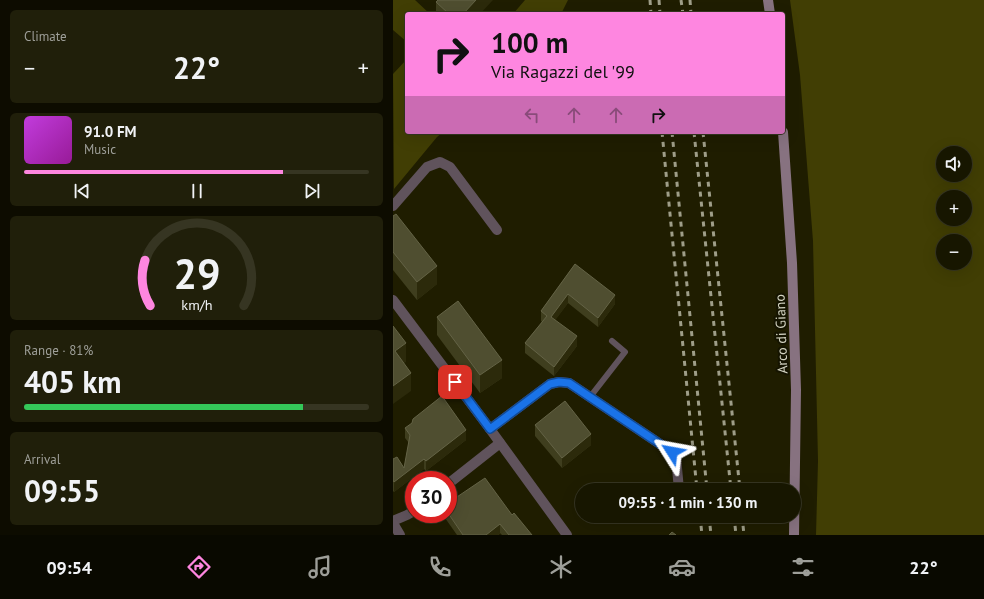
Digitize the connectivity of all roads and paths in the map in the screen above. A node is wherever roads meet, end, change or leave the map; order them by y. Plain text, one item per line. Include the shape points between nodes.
1 (769, 0) edge
2 (770, 12) edge
3 (783, 134) edge
4 (393, 206) edge
5 (497, 230) dead end
6 (393, 300) edge
7 (612, 341) dead end
8 (590, 397) junction
9 (490, 429) junction
10 (500, 442) junction
11 (457, 477) edge
12 (678, 483) edge
13 (405, 516) edge
14 (393, 522) edge
15 (400, 535) edge
16 (567, 535) edge
17 (795, 535) edge

1 - 2 main road
3 - 17 main road, Arco di Giano via 792,263 796,382
4 - 5 street via 427,167 440,162 450,167
6 - 9 street
7 - 8 lane via 625,352
8 - 9 street via 569,383 550,384
8 - 12 street via 672,452 676,457
9 - 10 street
10 - 11 street
10 - 16 street
13 - 14 street
14 - 15 street

